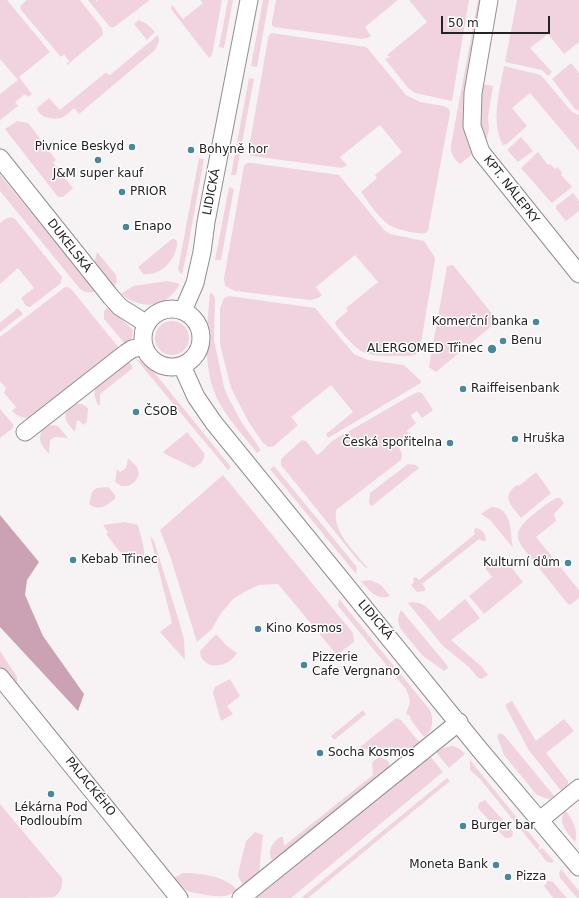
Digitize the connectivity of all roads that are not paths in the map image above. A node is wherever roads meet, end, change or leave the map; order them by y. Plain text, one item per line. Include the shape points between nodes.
1 (249, 0) edge
2 (489, 0) edge
3 (0, 158) edge
4 (579, 274) edge
5 (183, 311) junction
6 (147, 324) junction
7 (144, 346) junction
8 (182, 366) junction
9 (25, 432) dead end
10 (0, 677) edge
11 (458, 722) junction
12 (579, 788) edge
13 (540, 820) junction
14 (579, 867) edge
15 (179, 898) edge
16 (241, 898) edge

1 - 5 street, LIDICKÁ via 202,252 195,283
2 - 4 street, KPT. NÁLEPKY via 473,93 472,126 481,152
3 - 6 street, DUKELSKÁ via 110,297 120,307
5 - 6 street via 167,309 152,317
5 - 8 street via 192,316 198,324 201,344 198,353
6 - 7 street via 143,338
7 - 8 street via 148,355 163,366
7 - 9 street via 126,353
8 - 11 street, LIDICKÁ via 196,397 214,423
10 - 15 street, PALACKÉHO
11 - 13 street, LIDICKÁ
11 - 16 street
12 - 13 street
13 - 14 street, LIDICKÁ

